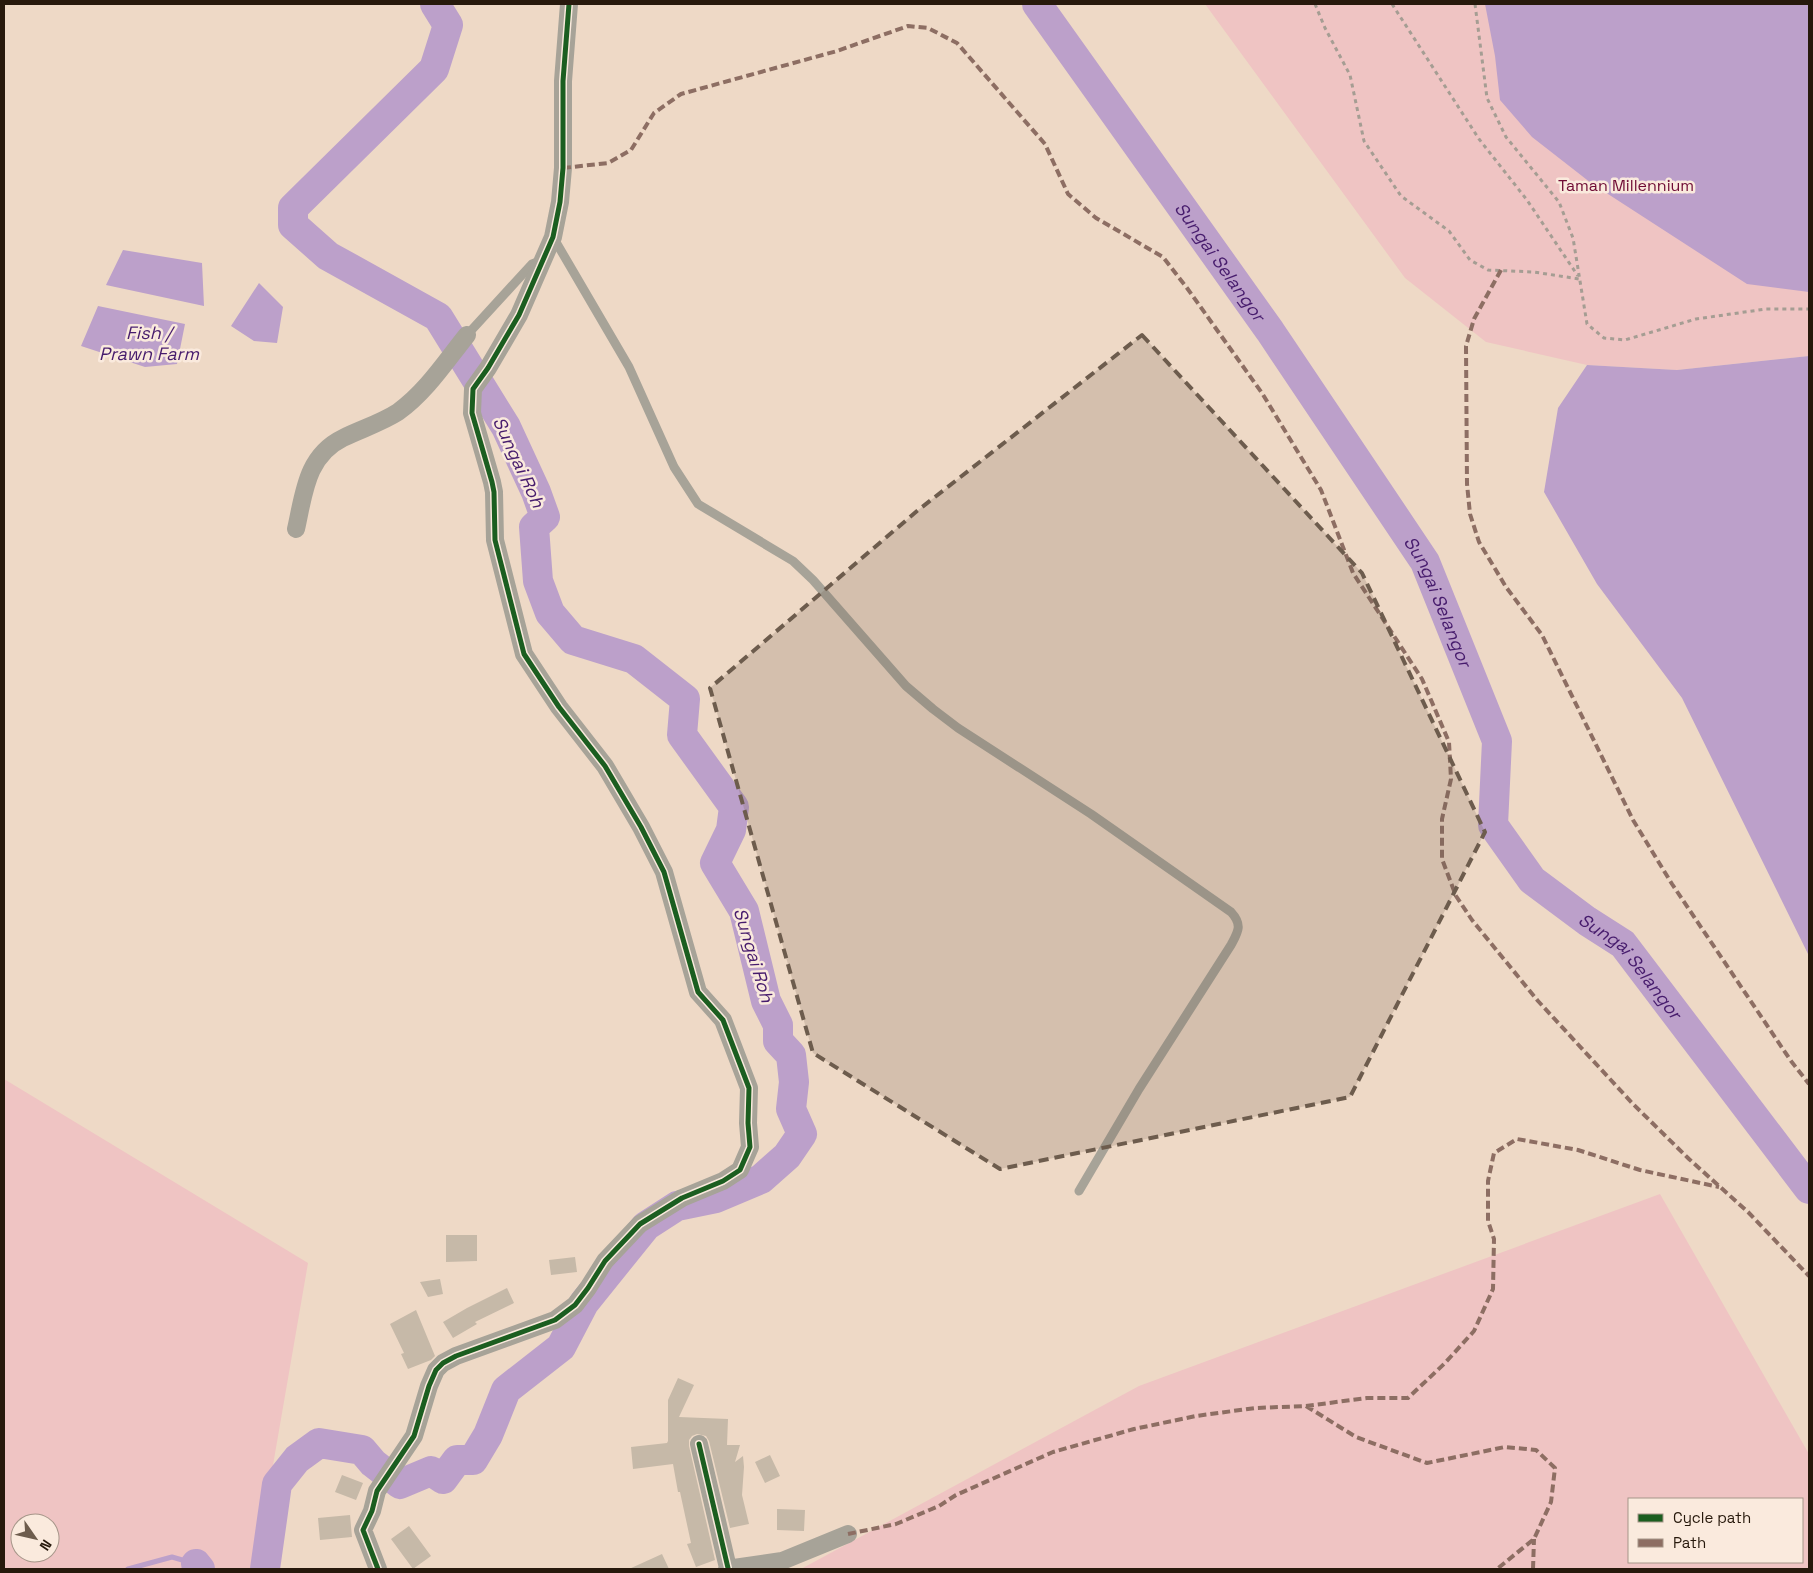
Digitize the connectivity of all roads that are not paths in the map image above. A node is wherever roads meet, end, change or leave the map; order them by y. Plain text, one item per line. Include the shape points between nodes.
1 (569, 4) edge
2 (553, 237) junction
3 (545, 258) junction
4 (468, 335) joint
5 (296, 529) dead end
6 (1079, 1191) dead end
7 (699, 1444) dead end
8 (848, 1534) dead end
9 (378, 1569) edge
10 (728, 1569) edge

1 - 2 street via 563,81 563,168
2 - 3 street
2 - 6 lane via 629,367 674,467 698,504 793,562 813,580 906,686 933,709 1098,819 1237,919 1238,932 1231,945 1139,1089
3 - 4 lane via 532,264
3 - 9 street via 519,315 473,389 472,413 494,492 494,540 524,654 559,707 605,766 664,872 698,992 724,1020 749,1088 750,1147 740,1170 722,1182 682,1198 640,1224 605,1261 575,1305 555,1320 456,1356 436,1370 414,1436 377,1491 363,1530
4 - 5 street via 412,401 322,452 308,478
7 - 10 street
8 - 10 street via 782,1561

